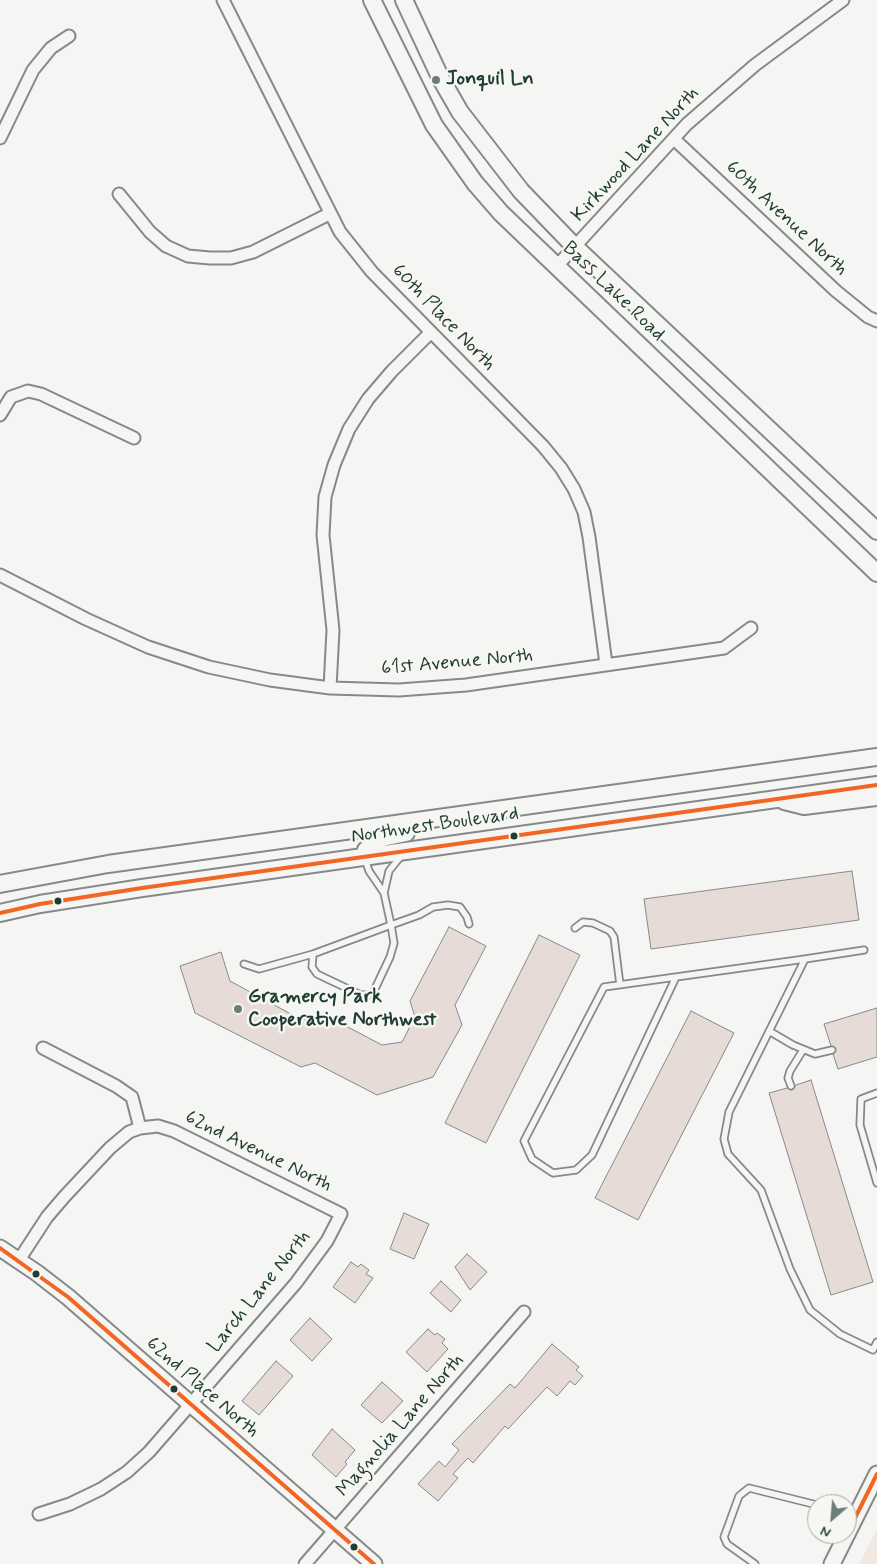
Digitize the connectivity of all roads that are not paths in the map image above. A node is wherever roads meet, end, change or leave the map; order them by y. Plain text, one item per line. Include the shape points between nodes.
1 (223, 0) edge
2 (372, 0) edge
3 (404, 0) edge
4 (843, 0) edge
5 (69, 36) dead end
6 (0, 138) edge
7 (674, 139) junction
8 (118, 194) dead end
9 (329, 214) junction
10 (575, 247) junction
11 (556, 267) junction
12 (877, 321) edge
13 (430, 333) junction
14 (0, 415) edge
15 (134, 438) dead end
16 (877, 531) edge
17 (877, 573) edge
18 (0, 576) edge
19 (751, 628) dead end
20 (606, 664) junction
21 (330, 688) junction
22 (877, 757) edge
23 (877, 785) edge
24 (606, 796) junction
25 (877, 797) edge
26 (777, 799) junction
27 (408, 851) junction
28 (364, 857) junction
29 (0, 884) edge
30 (384, 894) junction
31 (0, 913) edge
32 (469, 924) dead end
33 (391, 925) junction
34 (576, 928) dead end
35 (864, 950) dead end
36 (312, 954) junction
37 (805, 959) junction
38 (244, 964) dead end
39 (676, 977) junction
40 (620, 985) junction
41 (770, 1031) junction
42 (43, 1048) dead end
43 (804, 1050) junction
44 (832, 1050) dead end
45 (791, 1086) dead end
46 (877, 1093) edge
47 (140, 1128) junction
48 (877, 1182) edge
49 (342, 1214) joint
50 (0, 1248) edge
51 (19, 1260) junction
52 (524, 1312) dead end
53 (877, 1342) edge
54 (875, 1351) edge
55 (190, 1404) junction
56 (877, 1474) edge
57 (807, 1502) edge
58 (857, 1507) edge
59 (39, 1514) dead end
60 (335, 1530) junction
61 (843, 1544) edge
62 (834, 1563) edge
63 (305, 1564) edge
64 (374, 1564) edge
65 (755, 1564) edge

1 - 9 street, 60th Place North
2 - 11 main road, Bass Lake Road via 434,124 454,155 501,213
3 - 10 main road, Bass Lake Road via 441,79 476,135 520,191
4 - 7 street, Kirkwood Lane North via 716,98
5 - 6 street via 51,48 33,70
7 - 10 street, Kirkwood Lane North
7 - 12 street, 60th Avenue North via 836,291
8 - 9 street via 150,232 166,246 188,256 232,258 253,252
9 - 13 street, 60th Place North via 355,253
10 - 11 street, Kirkwood Lane North
10 - 16 main road, Bass Lake Road
11 - 17 main road, Bass Lake Road
13 - 20 street, 60th Place North via 543,446 574,489 584,512 589,537
13 - 21 street via 368,399 349,429 334,465 325,497 323,535 332,630
14 - 15 street via 11,397 28,391 41,394
18 - 21 street, 61st Avenue North via 148,647 209,667
19 - 20 street, 61st Avenue North via 724,648
20 - 21 street, 61st Avenue North via 456,686 398,690
22 - 24 main road, Northwest Boulevard
23 - 26 main road, Northwest Boulevard
24 - 28 main road via 576,811 382,838 369,846
24 - 29 main road, Northwest Boulevard via 126,861
25 - 26 main road via 804,806
26 - 27 main road, Northwest Boulevard
27 - 28 main road, Northwest Boulevard
27 - 30 lane via 389,871
28 - 30 lane
28 - 31 main road, Northwest Boulevard via 124,891
30 - 33 lane
32 - 33 lane via 468,917 460,908 448,905 433,907
33 - 36 lane
33 - 36 lane via 394,943 390,957 374,993 369,995 361,995 317,974 312,967
34 - 40 lane via 583,922 610,931 614,937
35 - 37 lane
36 - 38 lane via 259,970
37 - 39 lane
37 - 41 lane
39 - 40 lane
39 - 40 lane via 592,1156 576,1170 553,1173 532,1159 524,1141 604,987
41 - 43 lane
41 - 54 lane via 729,1112 724,1139 728,1154 761,1190 790,1269 810,1310 840,1334
42 - 47 street via 132,1097
43 - 44 lane via 815,1054
43 - 45 lane via 790,1071
46 - 48 lane via 861,1099 860,1125
47 - 49 street, 62nd Avenue North via 158,1126 174,1131
47 - 51 street via 115,1143 65,1196 41,1225
49 - 55 street, Larch Lane North via 296,1283
50 - 51 street, 62nd Place North
51 - 55 street, 62nd Place North via 68,1297
52 - 60 street, Magnolia Lane North
53 - 54 lane
55 - 59 street, Larch Lane North via 149,1452 127,1472 70,1504
55 - 60 street, 62nd Place North
56 - 58 street
57 - 65 lane via 749,1488 740,1496 724,1537 727,1544
60 - 63 street, Magnolia Lane North
60 - 64 street, 62nd Place North
61 - 62 street

